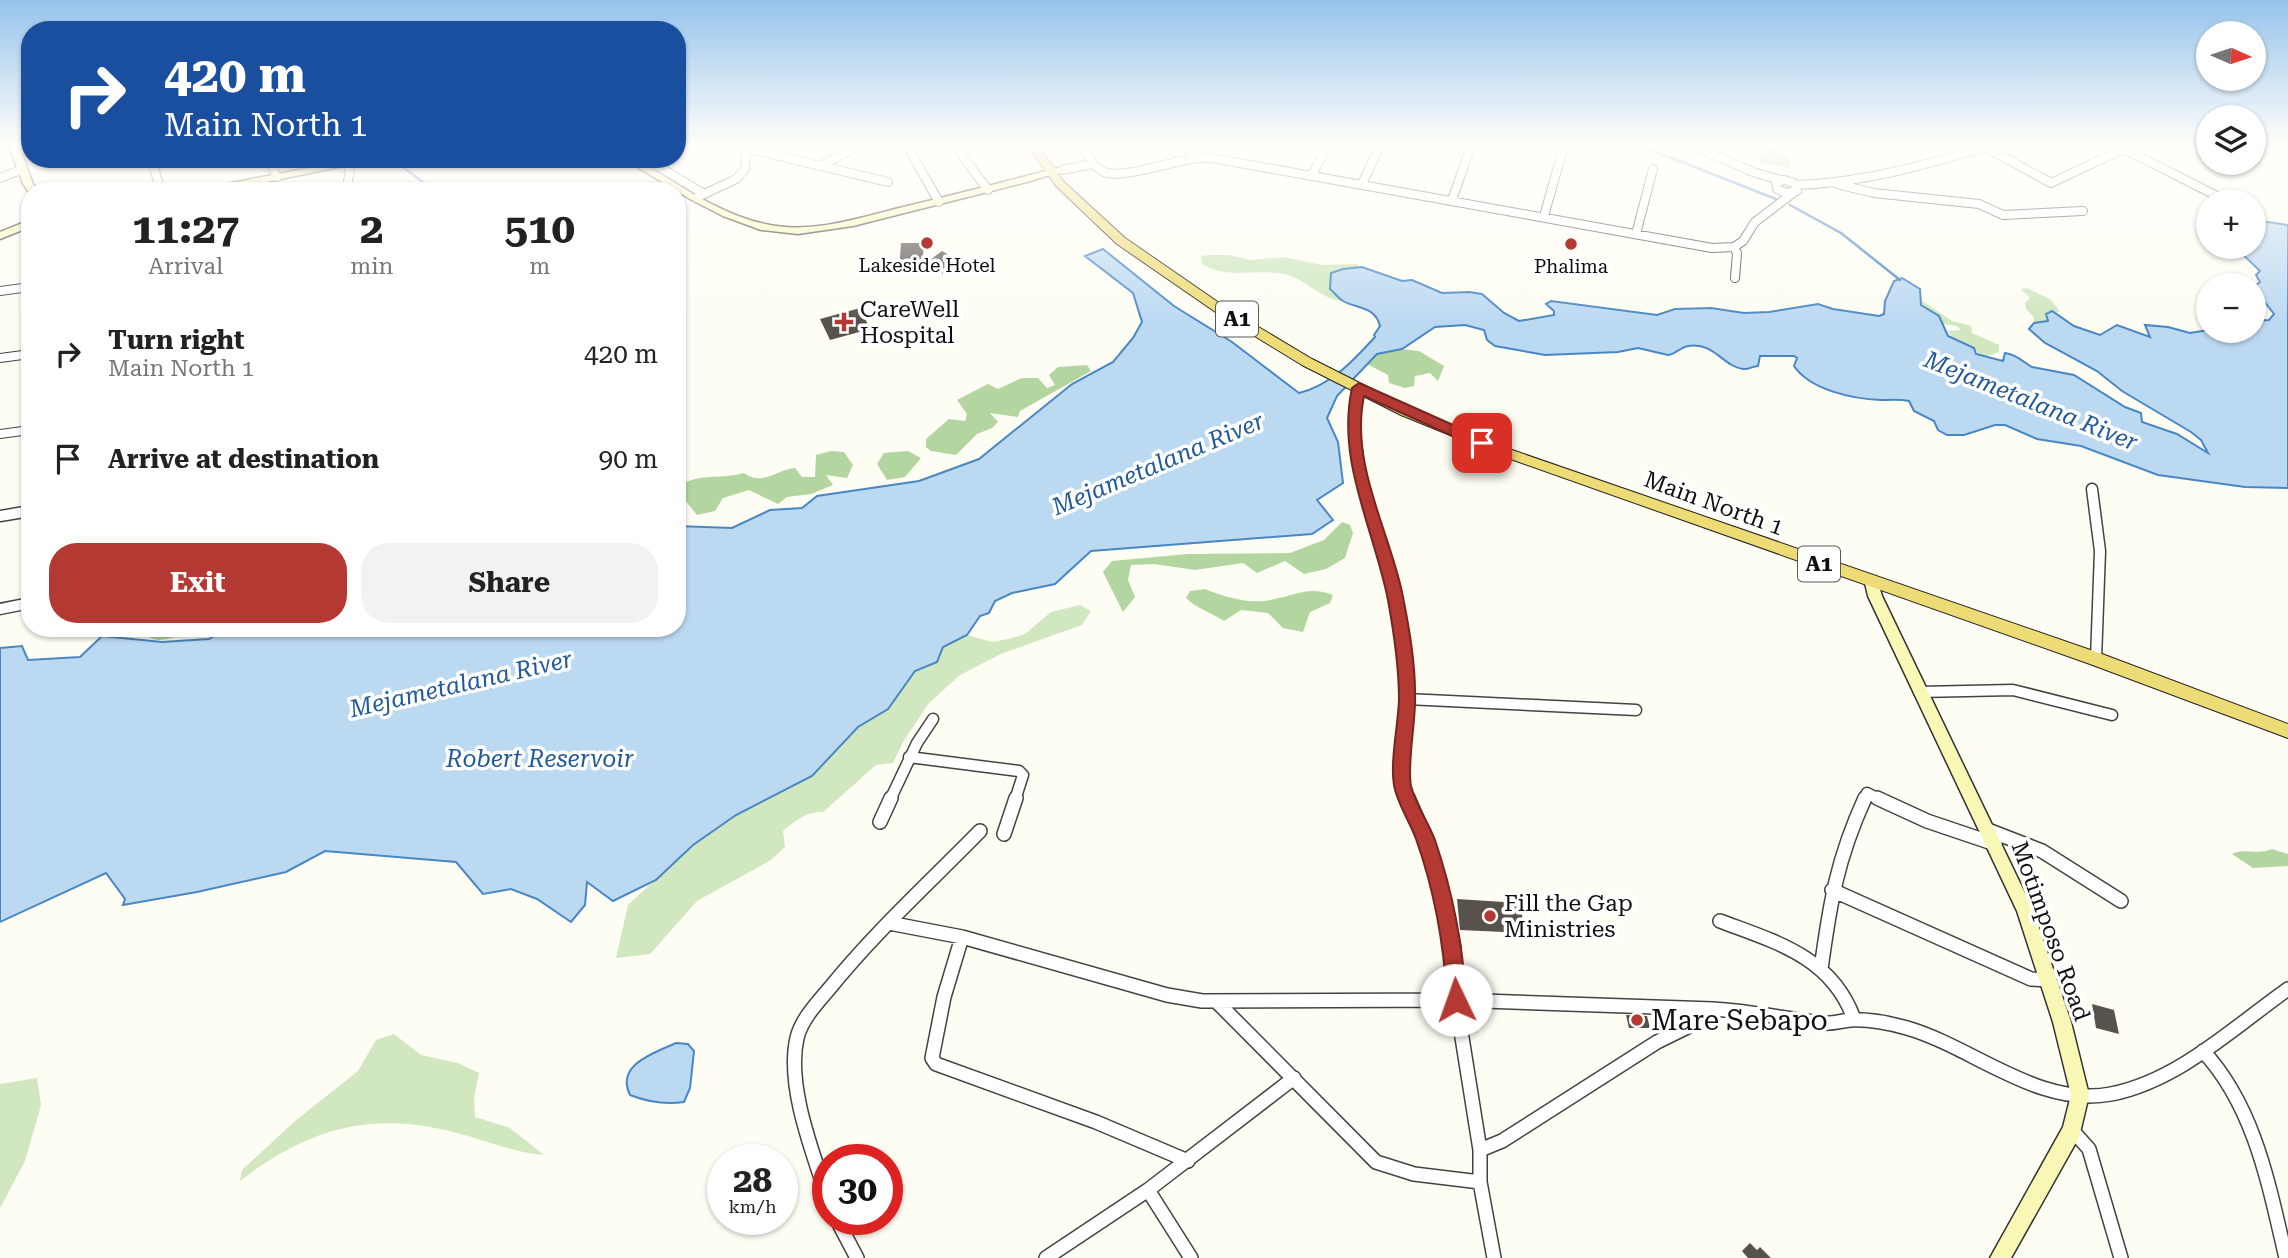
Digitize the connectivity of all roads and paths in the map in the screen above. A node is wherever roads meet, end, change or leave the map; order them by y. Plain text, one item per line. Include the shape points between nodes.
1 (716, 205) edge
2 (928, 205) edge
3 (1081, 205) edge
4 (1479, 205) edge
5 (1548, 205) edge
6 (1644, 205) edge
7 (1778, 205) edge
8 (1981, 205) edge
9 (2083, 211) dead end
10 (1545, 216) junction
11 (21, 227) edge
12 (1636, 234) junction
13 (0, 236) edge
14 (1734, 247) junction
15 (1735, 278) dead end
16 (21, 288) edge
17 (0, 291) edge
18 (21, 355) edge
19 (0, 358) edge
20 (1356, 387) junction
21 (21, 431) edge
22 (0, 434) edge
23 (2092, 489) dead end
24 (21, 512) edge
25 (0, 516) edge
26 (1872, 583) junction
27 (21, 605) edge
28 (0, 609) edge
29 (2096, 659) junction
30 (1919, 692) junction
31 (1407, 699) junction
32 (1636, 710) dead end
33 (2112, 715) dead end
34 (933, 719) dead end
35 (2288, 730) edge
36 (909, 757) junction
37 (880, 822) dead end
38 (980, 831) dead end
39 (1004, 834) dead end
40 (1992, 837) junction
41 (1832, 890) junction
42 (2121, 901) dead end
43 (1720, 921) dead end
44 (889, 923) junction
45 (962, 937) junction
46 (1821, 969) junction
47 (2047, 980) junction
48 (2288, 989) edge
49 (1456, 1000) junction
50 (1218, 1003) junction
51 (1713, 1009) junction
52 (1854, 1020) junction
53 (2203, 1051) junction
54 (1294, 1078) junction
55 (2080, 1094) junction
56 (2072, 1130) junction
57 (812, 1144) edge
58 (1480, 1150) junction
59 (1188, 1161) junction
60 (1480, 1182) junction
61 (1148, 1190) junction
62 (845, 1235) edge
63 (857, 1258) edge
64 (1046, 1258) edge
65 (1191, 1258) edge
66 (1494, 1258) edge
67 (2000, 1258) edge
68 (2121, 1258) edge
69 (2286, 1258) edge

1 - 2 main road via 753,224 795,230 852,223
3 - 20 main road, Main North 1 / A1 via 1121,241 1221,310
4 - 10 street
5 - 10 street
6 - 12 street
7 - 14 street
8 - 9 street via 2003,215
10 - 12 street
11 - 13 main road
12 - 14 street via 1712,248
14 - 15 street
16 - 17 street
18 - 19 street
20 - 26 main road, Main North 1 / A1 via 1507,453
20 - 31 street via 1357,465 1393,588
21 - 22 street
23 - 29 street via 2101,616
24 - 25 street
26 - 29 main road, Main North 1 / A1
26 - 30 main road, Motimposo Road
27 - 28 street
29 - 35 main road, Main North 1 / A1
30 - 33 street via 2013,690
30 - 40 main road, Motimposo Road
31 - 32 street
31 - 49 street via 1402,785 1441,887 1454,948
34 - 36 street
36 - 37 street
36 - 39 street via 1020,771 1023,775
38 - 44 street
40 - 41 street via 1927,821 1867,793 1846,840
40 - 42 street via 2020,838 2056,856
40 - 47 main road, Motimposo Road via 2025,910
41 - 46 street
41 - 47 street via 2031,979
43 - 46 street via 1781,945
44 - 45 street
44 - 57 street via 842,971 797,1038 802,1109
45 - 50 street via 1167,995
45 - 59 street via 936,1031 932,1058 936,1064
46 - 52 street via 1851,1004
47 - 55 main road, Motimposo Road
48 - 53 street
49 - 50 street
49 - 51 street
49 - 58 street
50 - 54 street
51 - 52 street via 1751,1010 1826,1024
51 - 58 street via 1712,1015 1657,1042 1502,1141
52 - 55 street via 1906,1028 2064,1094
53 - 55 street via 2174,1069 2111,1094
53 - 69 street via 2229,1082 2241,1111
54 - 59 street
54 - 60 street via 1376,1162 1422,1176
55 - 56 main road, Motimposo Road
56 - 67 main road, Motimposo Road
56 - 68 street via 2090,1149
58 - 60 street
59 - 61 street
60 - 66 street
61 - 64 street
61 - 65 street
62 - 63 street

